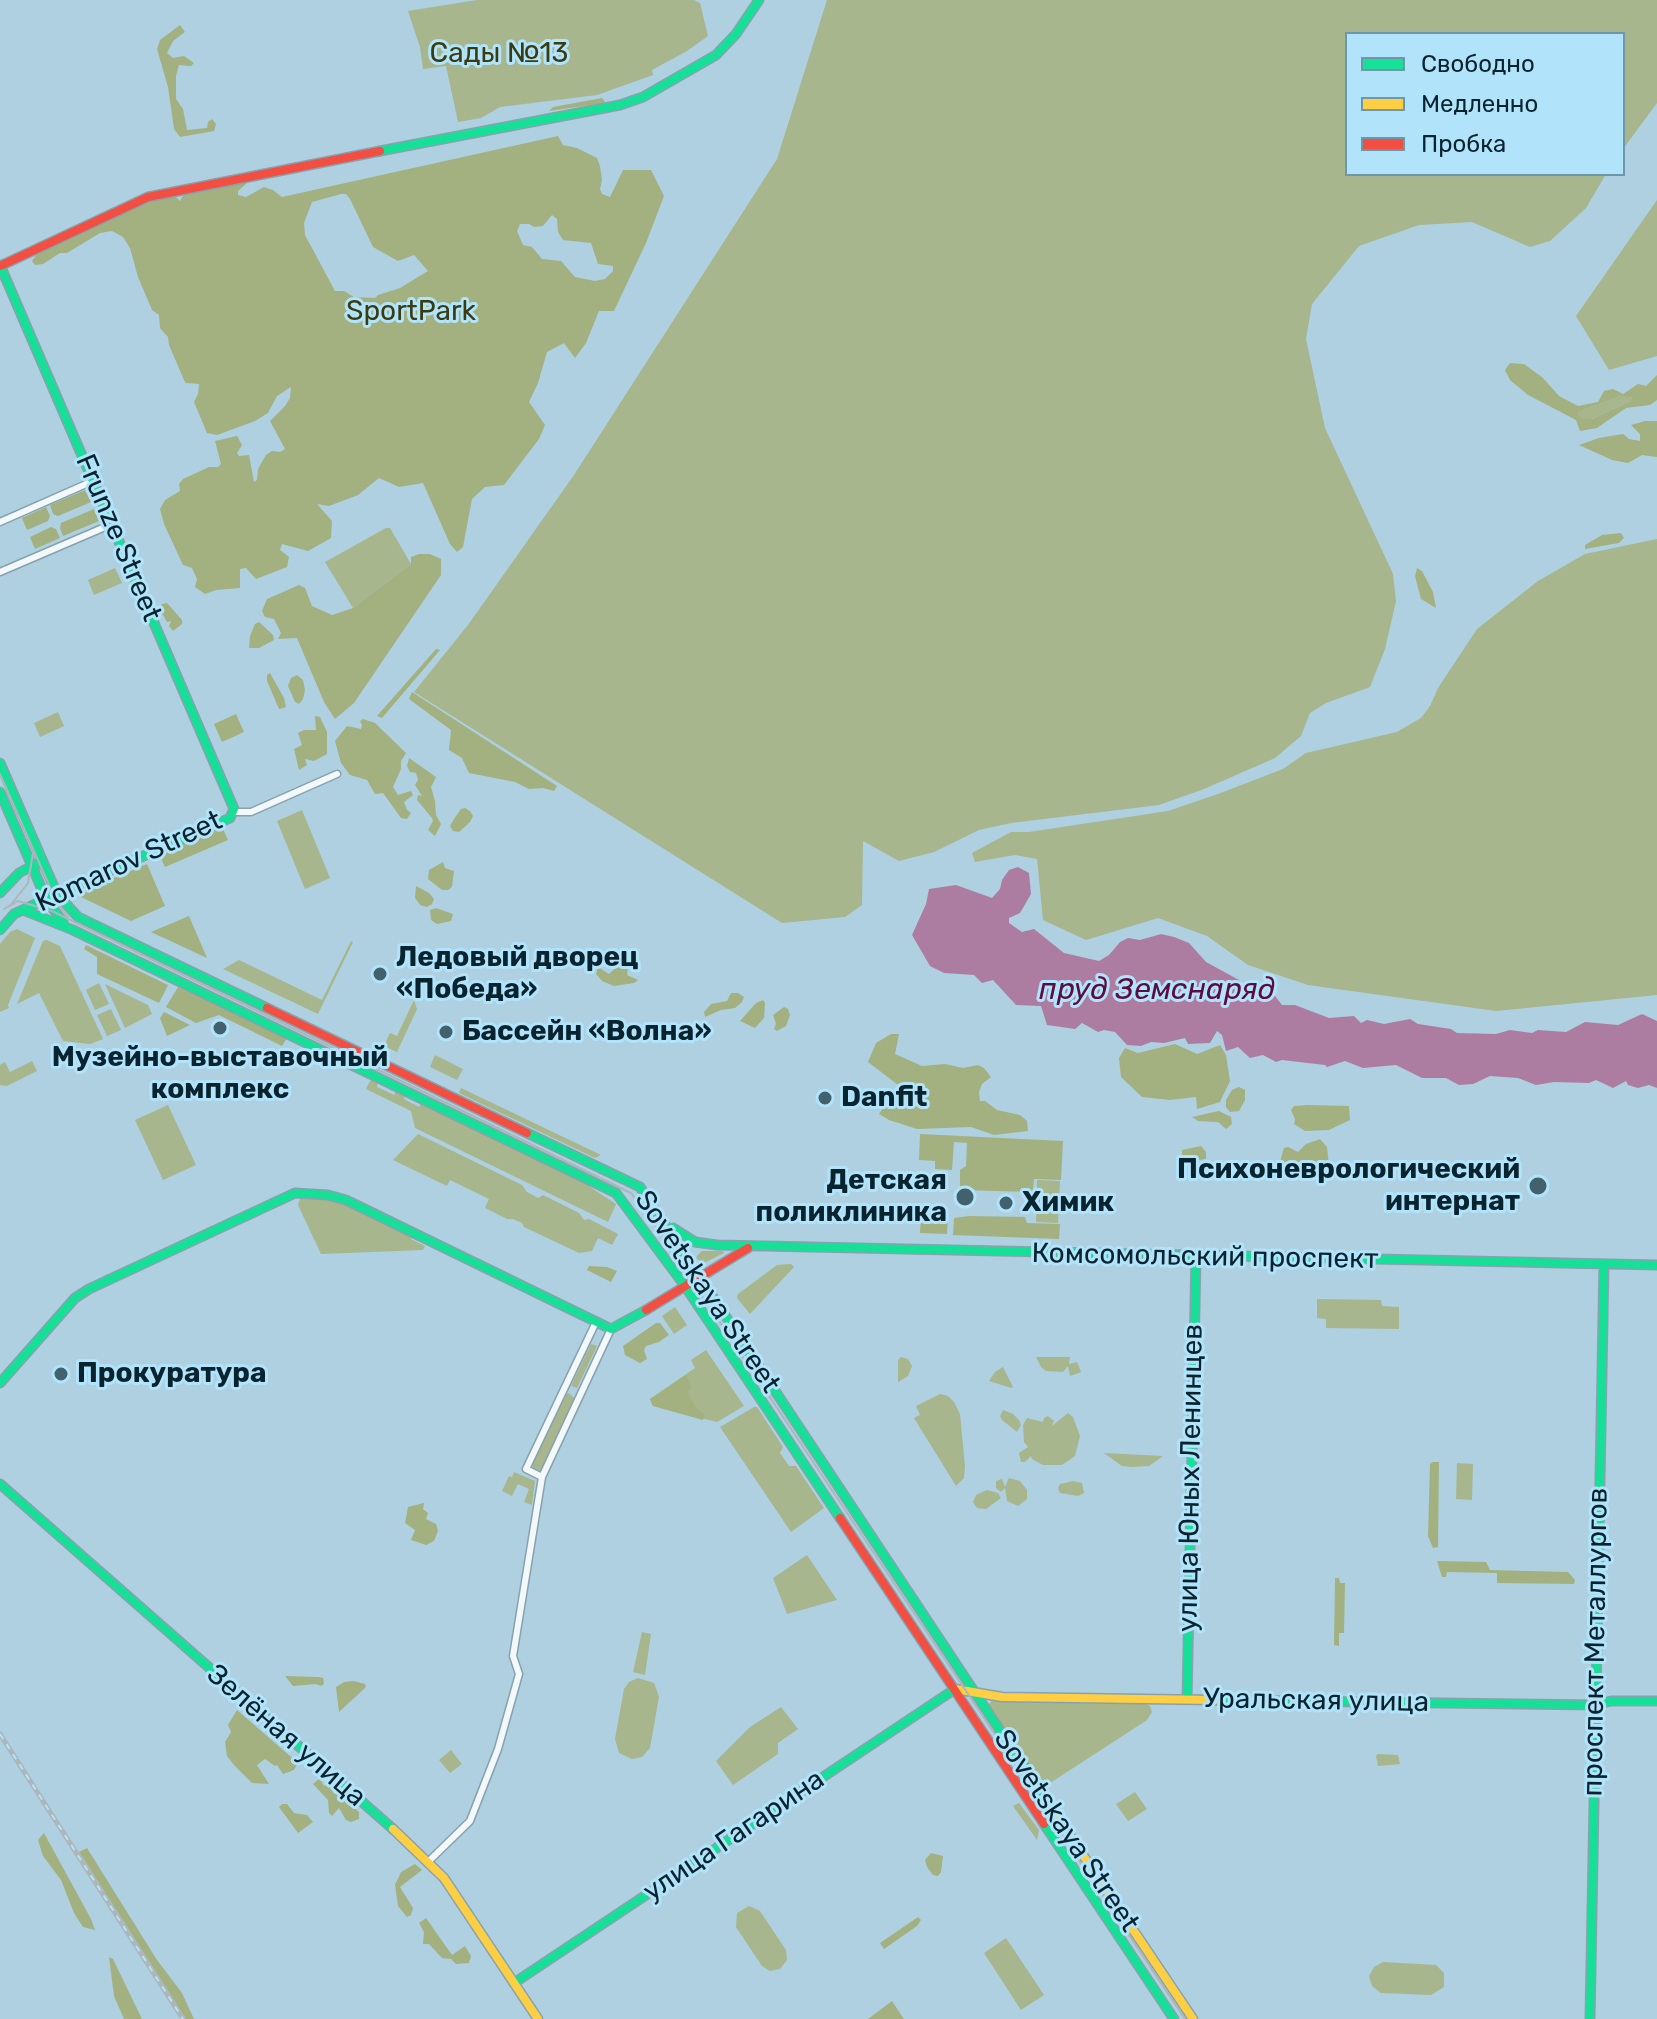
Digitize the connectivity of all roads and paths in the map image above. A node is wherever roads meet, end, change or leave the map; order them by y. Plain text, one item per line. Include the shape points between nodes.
1 (759, 0) edge
2 (0, 266) edge
3 (93, 481) junction
4 (0, 522) edge
5 (112, 524) junction
6 (0, 572) edge
7 (0, 763) edge
8 (337, 774) dead end
9 (0, 792) edge
10 (234, 812) junction
11 (43, 862) junction
12 (32, 866) junction
13 (0, 893) edge
14 (57, 894) junction
15 (46, 899) junction
16 (19, 912) junction
17 (0, 930) edge
18 (73, 930) junction
19 (666, 1223) junction
20 (754, 1246) junction
21 (1196, 1256) junction
22 (1604, 1264) junction
23 (1657, 1265) edge
24 (698, 1277) junction
25 (685, 1286) junction
26 (596, 1322) junction
27 (611, 1329) junction
28 (0, 1383) edge
29 (542, 1477) junction
30 (0, 1484) edge
31 (955, 1689) junction
32 (974, 1693) junction
33 (1187, 1699) junction
34 (1657, 1701) edge
35 (1595, 1705) junction
36 (429, 1861) junction
37 (514, 1983) junction
38 (538, 2019) edge
39 (1174, 2019) edge
40 (1193, 2019) edge
41 (1590, 2019) edge

1 - 2 street via 716,55 643,97 148,197
2 - 3 street, Frunze Street
3 - 4 street
3 - 5 street, Frunze Street
5 - 6 street
5 - 10 street, Frunze Street
7 - 11 street, Sovetskaya Street
8 - 10 street via 251,812
9 - 12 street, Sovetskaya Street
10 - 14 street, Komarov Street
11 - 12 street, Komarov Street
11 - 14 street, Sovetskaya Street
12 - 13 street, Komarov Street
12 - 15 street, Sovetskaya Street
14 - 15 street, Komarov Street
14 - 19 street, Sovetskaya Street via 78,917 631,1181
15 - 16 street, Komarov Street
15 - 18 street, Sovetskaya Street
16 - 17 street, Komarov Street
16 - 18 street, Sovetskaya Street
18 - 25 street, Sovetskaya Street via 616,1193
19 - 20 street, Комсомольский проспект via 695,1242
19 - 24 street, Sovetskaya Street
20 - 21 street, Комсомольский проспект
20 - 24 street
21 - 22 street, Комсомольский проспект
21 - 33 street, улица Юных Ленинцев
22 - 23 street, Комсомольский проспект
22 - 35 street, проспект Металлургов
24 - 25 street
24 - 32 street, Sovetskaya Street
25 - 27 street
25 - 31 street, Sovetskaya Street
26 - 27 street
26 - 28 street via 346,1200 295,1193 75,1298
26 - 29 street via 526,1469
27 - 29 street
29 - 36 street via 513,1656 519,1674 511,1706 470,1821
30 - 36 street, Зелёная улица
31 - 32 street, Уральская улица
31 - 37 street, улица Гагарина
31 - 39 street, Sovetskaya Street
32 - 33 street, Уральская улица
32 - 40 street, Sovetskaya Street
33 - 35 street, Уральская улица
34 - 35 street, Уральская улица
35 - 41 street, проспект Металлургов
36 - 37 street, Зелёная улица
37 - 38 street, Зелёная улица

